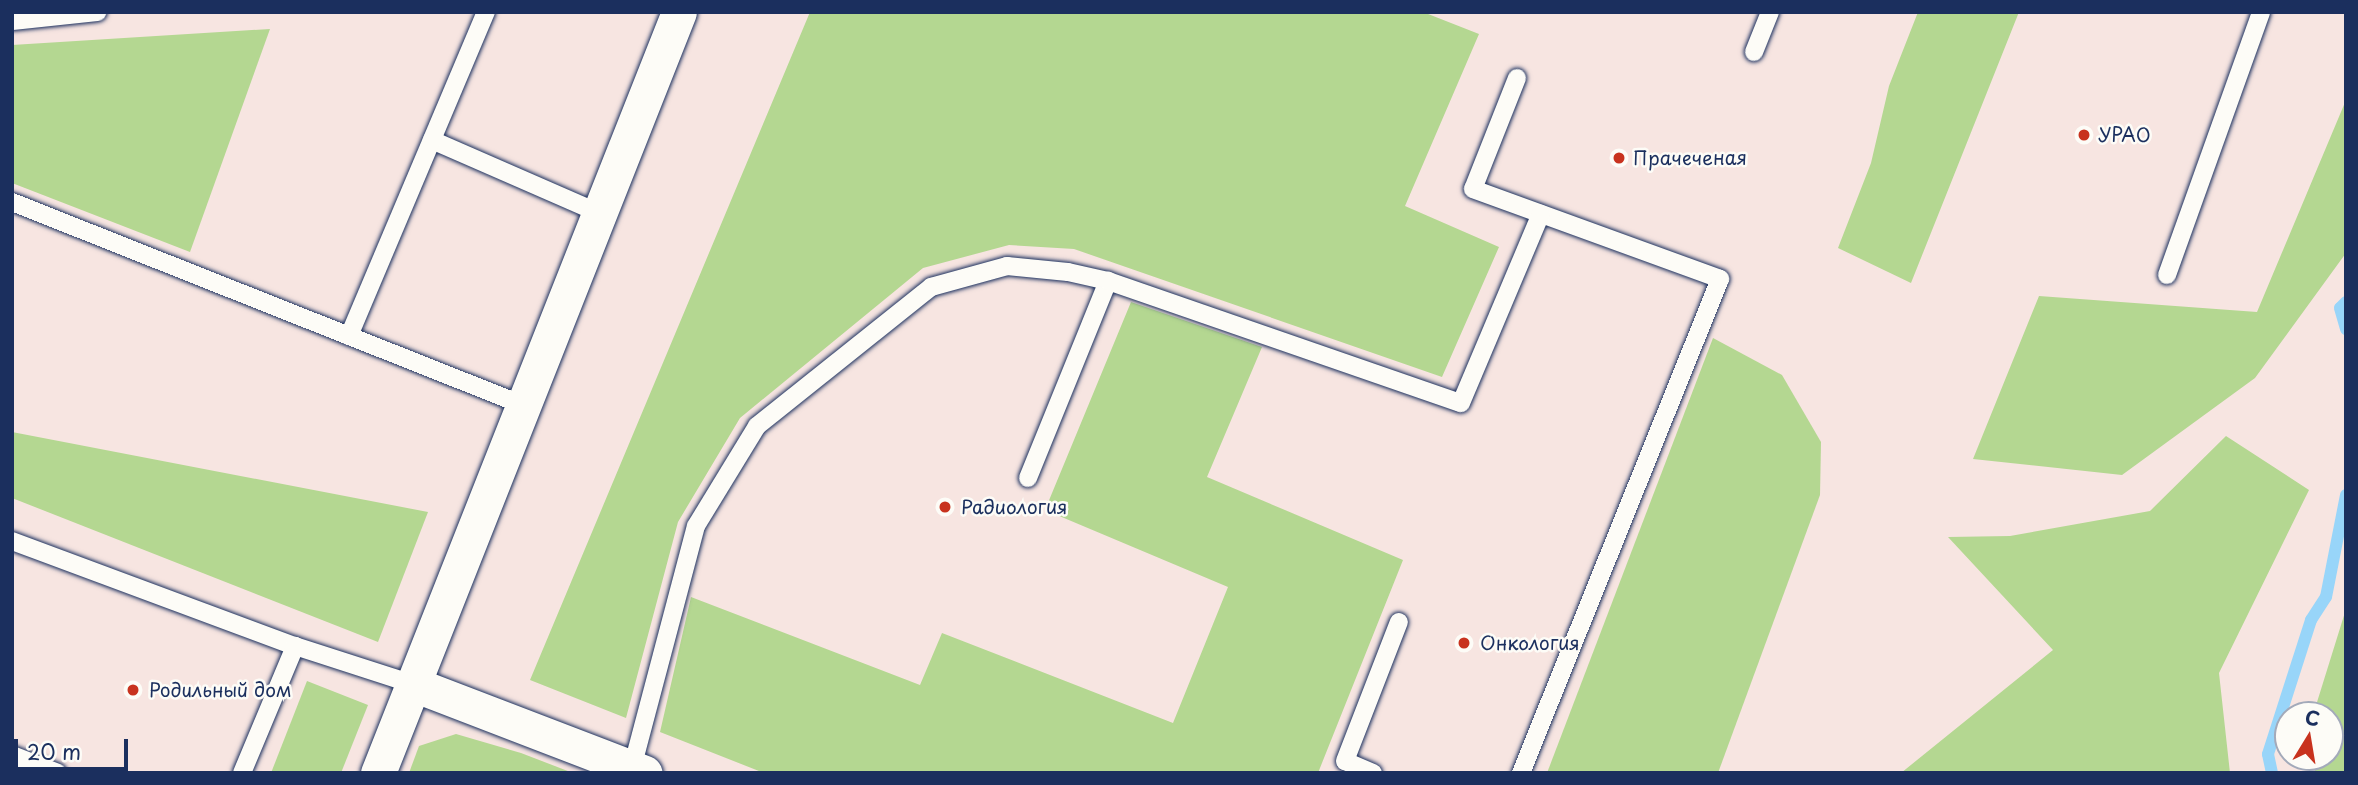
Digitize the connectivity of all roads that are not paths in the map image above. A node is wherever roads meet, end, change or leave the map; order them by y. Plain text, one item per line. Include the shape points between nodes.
1 (98, 12) edge
2 (486, 12) edge
3 (679, 12) edge
4 (1770, 12) edge
5 (2261, 12) edge
6 (12, 21) edge
7 (1754, 52) dead end
8 (1517, 78) dead end
9 (432, 141) junction
10 (12, 202) edge
11 (599, 213) junction
12 (1541, 214) junction
13 (2167, 275) dead end
14 (1108, 281) junction
15 (349, 336) junction
16 (523, 405) junction
17 (1028, 478) dead end
18 (12, 541) edge
19 (1399, 622) dead end
20 (295, 646) junction
21 (413, 684) junction
22 (12, 755) edge
23 (639, 770) edge
24 (58, 773) edge
25 (242, 773) edge
26 (378, 773) edge
27 (1373, 773) edge
28 (1521, 773) edge

1 - 6 lane
2 - 9 lane
3 - 11 street
4 - 7 lane
5 - 13 lane
8 - 12 lane via 1473,188
9 - 11 lane
9 - 15 lane
10 - 15 lane
11 - 16 street
12 - 14 lane via 1461,403
12 - 28 lane via 1720,279
14 - 17 lane
14 - 23 lane via 1007,266 931,287 757,425 696,526
15 - 16 lane
16 - 21 street
18 - 20 lane
19 - 27 lane via 1345,761
20 - 21 lane
20 - 25 lane
21 - 23 street
21 - 26 street
22 - 24 lane

